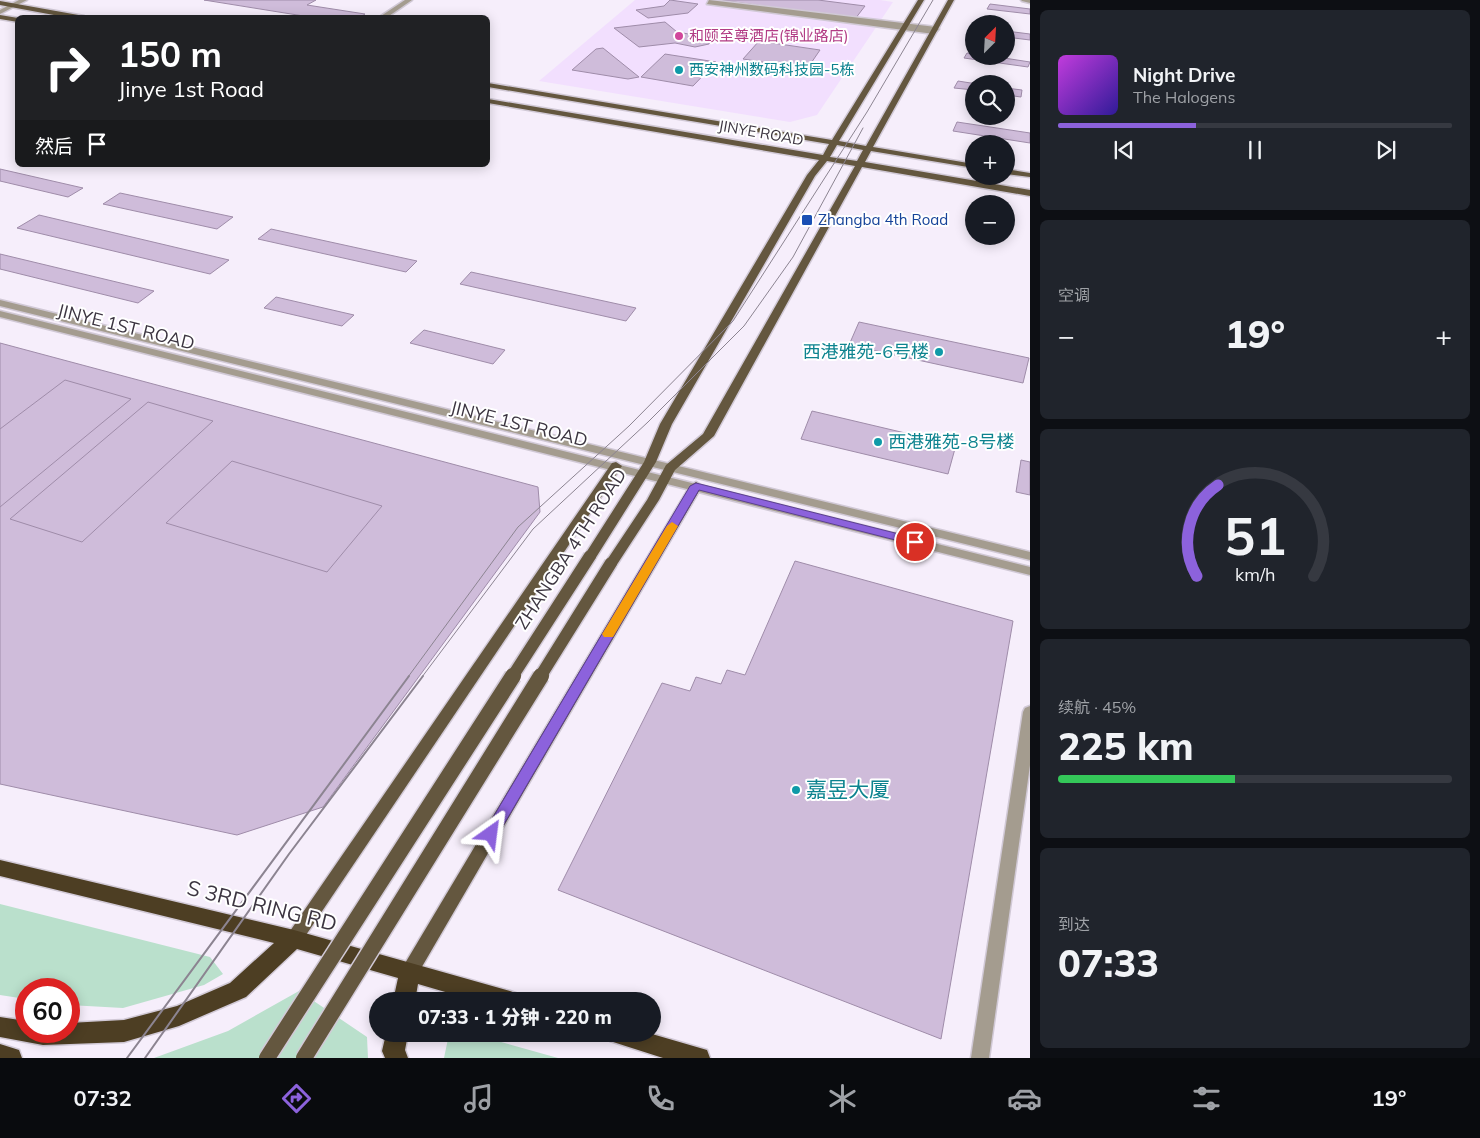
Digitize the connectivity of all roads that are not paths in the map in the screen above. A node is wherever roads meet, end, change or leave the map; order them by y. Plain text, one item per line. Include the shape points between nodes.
1 (24, 0) edge
2 (409, 0) edge
3 (922, 0) edge
4 (951, 0) edge
5 (1024, 0) edge
6 (1030, 1) edge
7 (12, 3) edge
8 (1, 4) edge
9 (0, 12) edge
10 (70, 15) edge
11 (386, 15) edge
12 (0, 17) edge
13 (15, 20) edge
14 (906, 26) junction
15 (935, 31) junction
16 (490, 85) edge
17 (490, 101) edge
18 (834, 143) junction
19 (869, 148) junction
20 (825, 158) junction
21 (860, 164) junction
22 (965, 164) edge
23 (1015, 172) edge
24 (1030, 175) edge
25 (1030, 193) edge
26 (0, 303) edge
27 (0, 314) edge
28 (616, 466) junction
29 (647, 468) junction
30 (668, 473) junction
31 (696, 486) junction
32 (1030, 556) edge
33 (1030, 571) edge
34 (1030, 712) edge
35 (0, 868) edge
36 (294, 939) junction
37 (410, 972) junction
38 (406, 992) edge
39 (479, 992) edge
40 (0, 1027) edge
41 (15, 1029) edge
42 (80, 1033) edge
43 (395, 1042) edge
44 (645, 1042) edge
45 (0, 1055) edge
46 (11, 1058) edge
47 (267, 1058) edge
48 (304, 1058) edge
49 (397, 1058) edge
50 (699, 1058) edge
51 (980, 1058) edge

1 - 7 street
2 - 11 street
3 - 14 main road, ZHANGBA 4TH ROAD
4 - 15 main road
5 - 6 street
7 - 8 main road
7 - 9 street
7 - 10 main road
12 - 13 main road
14 - 14 street via 712,1 709,3
14 - 15 street
14 - 18 main road, ZHANGBA 4TH ROAD
15 - 19 main road
16 - 18 main road, JINYE ROAD
17 - 20 main road, JINYE ROAD
18 - 19 main road, JINYE ROAD
18 - 20 main road, ZHANGBA 4TH ROAD
19 - 21 main road
19 - 22 main road, JINYE ROAD
20 - 21 main road, JINYE ROAD
20 - 29 main road, ZHANGBA 4TH ROAD via 811,174 666,424
21 - 25 main road, JINYE ROAD
21 - 30 main road via 708,436
23 - 24 main road
26 - 29 street, JINYE 1ST ROAD
27 - 28 street, JINYE 1ST ROAD
28 - 29 street, JINYE 1ST ROAD
28 - 36 main road
29 - 30 street, JINYE 1ST ROAD
29 - 47 main road, ZHANGBA 4TH ROAD, bridge
30 - 31 street, JINYE 1ST ROAD
30 - 32 street, JINYE 1ST ROAD
30 - 48 main road, bridge
31 - 33 street, JINYE 1ST ROAD
31 - 37 main road
34 - 51 street
35 - 36 highway, S 3RD RING RD
36 - 37 highway, S 3RD RING RD
36 - 42 highway via 238,990 179,1016 124,1031
37 - 38 highway
37 - 39 highway, S 3RD RING RD
40 - 41 highway
43 - 49 highway via 393,1052
44 - 50 highway
45 - 46 highway

